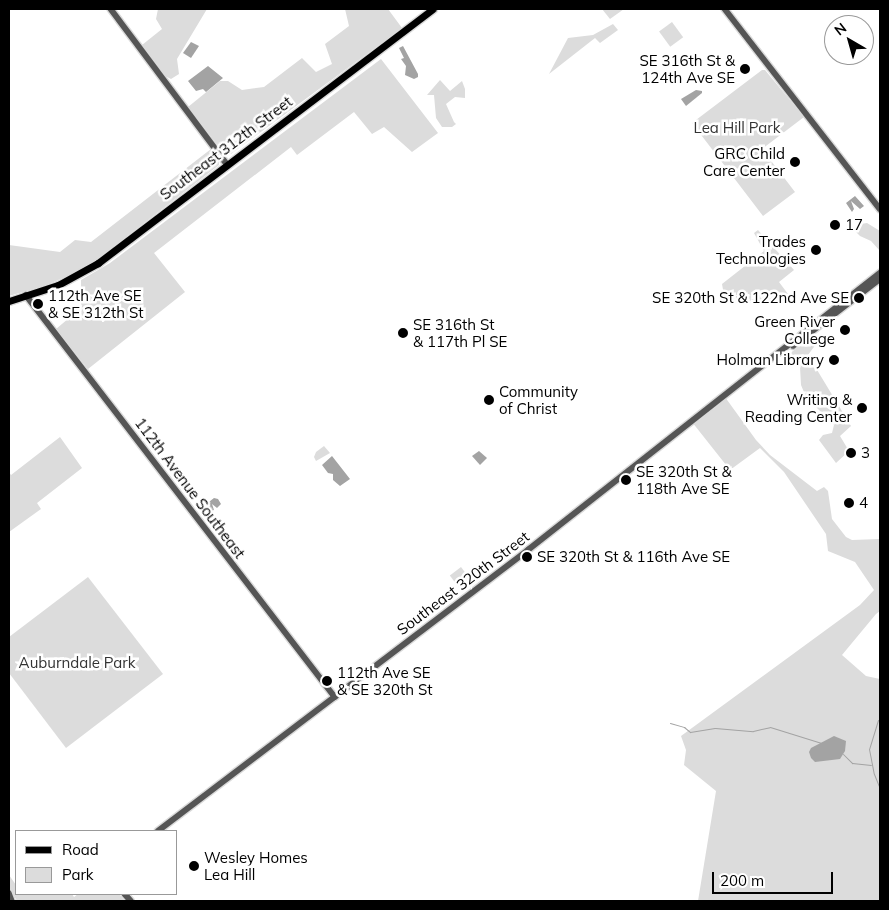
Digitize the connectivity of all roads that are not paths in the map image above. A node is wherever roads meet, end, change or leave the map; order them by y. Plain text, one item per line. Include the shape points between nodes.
1 (111, 9) edge
2 (433, 9) edge
3 (725, 9) edge
4 (227, 164) junction
5 (880, 209) edge
6 (880, 273) edge
7 (880, 278) edge
8 (26, 295) junction
9 (9, 301) edge
10 (780, 353) junction
11 (335, 697) junction
12 (159, 830) edge
13 (9, 892) edge
14 (12, 901) edge

1 - 4 street
2 - 4 main road, Southeast 312th Street
3 - 5 street
4 - 8 main road, Southeast 312th Street via 88,269 58,285
6 - 10 street, Southeast 320th Street
7 - 10 street, Southeast 320th Street
8 - 9 main road, Southeast 312th Street
8 - 11 street, 112th Avenue Southeast
10 - 11 street, Southeast 320th Street
11 - 12 street, Southeast 320th Street
13 - 14 street

